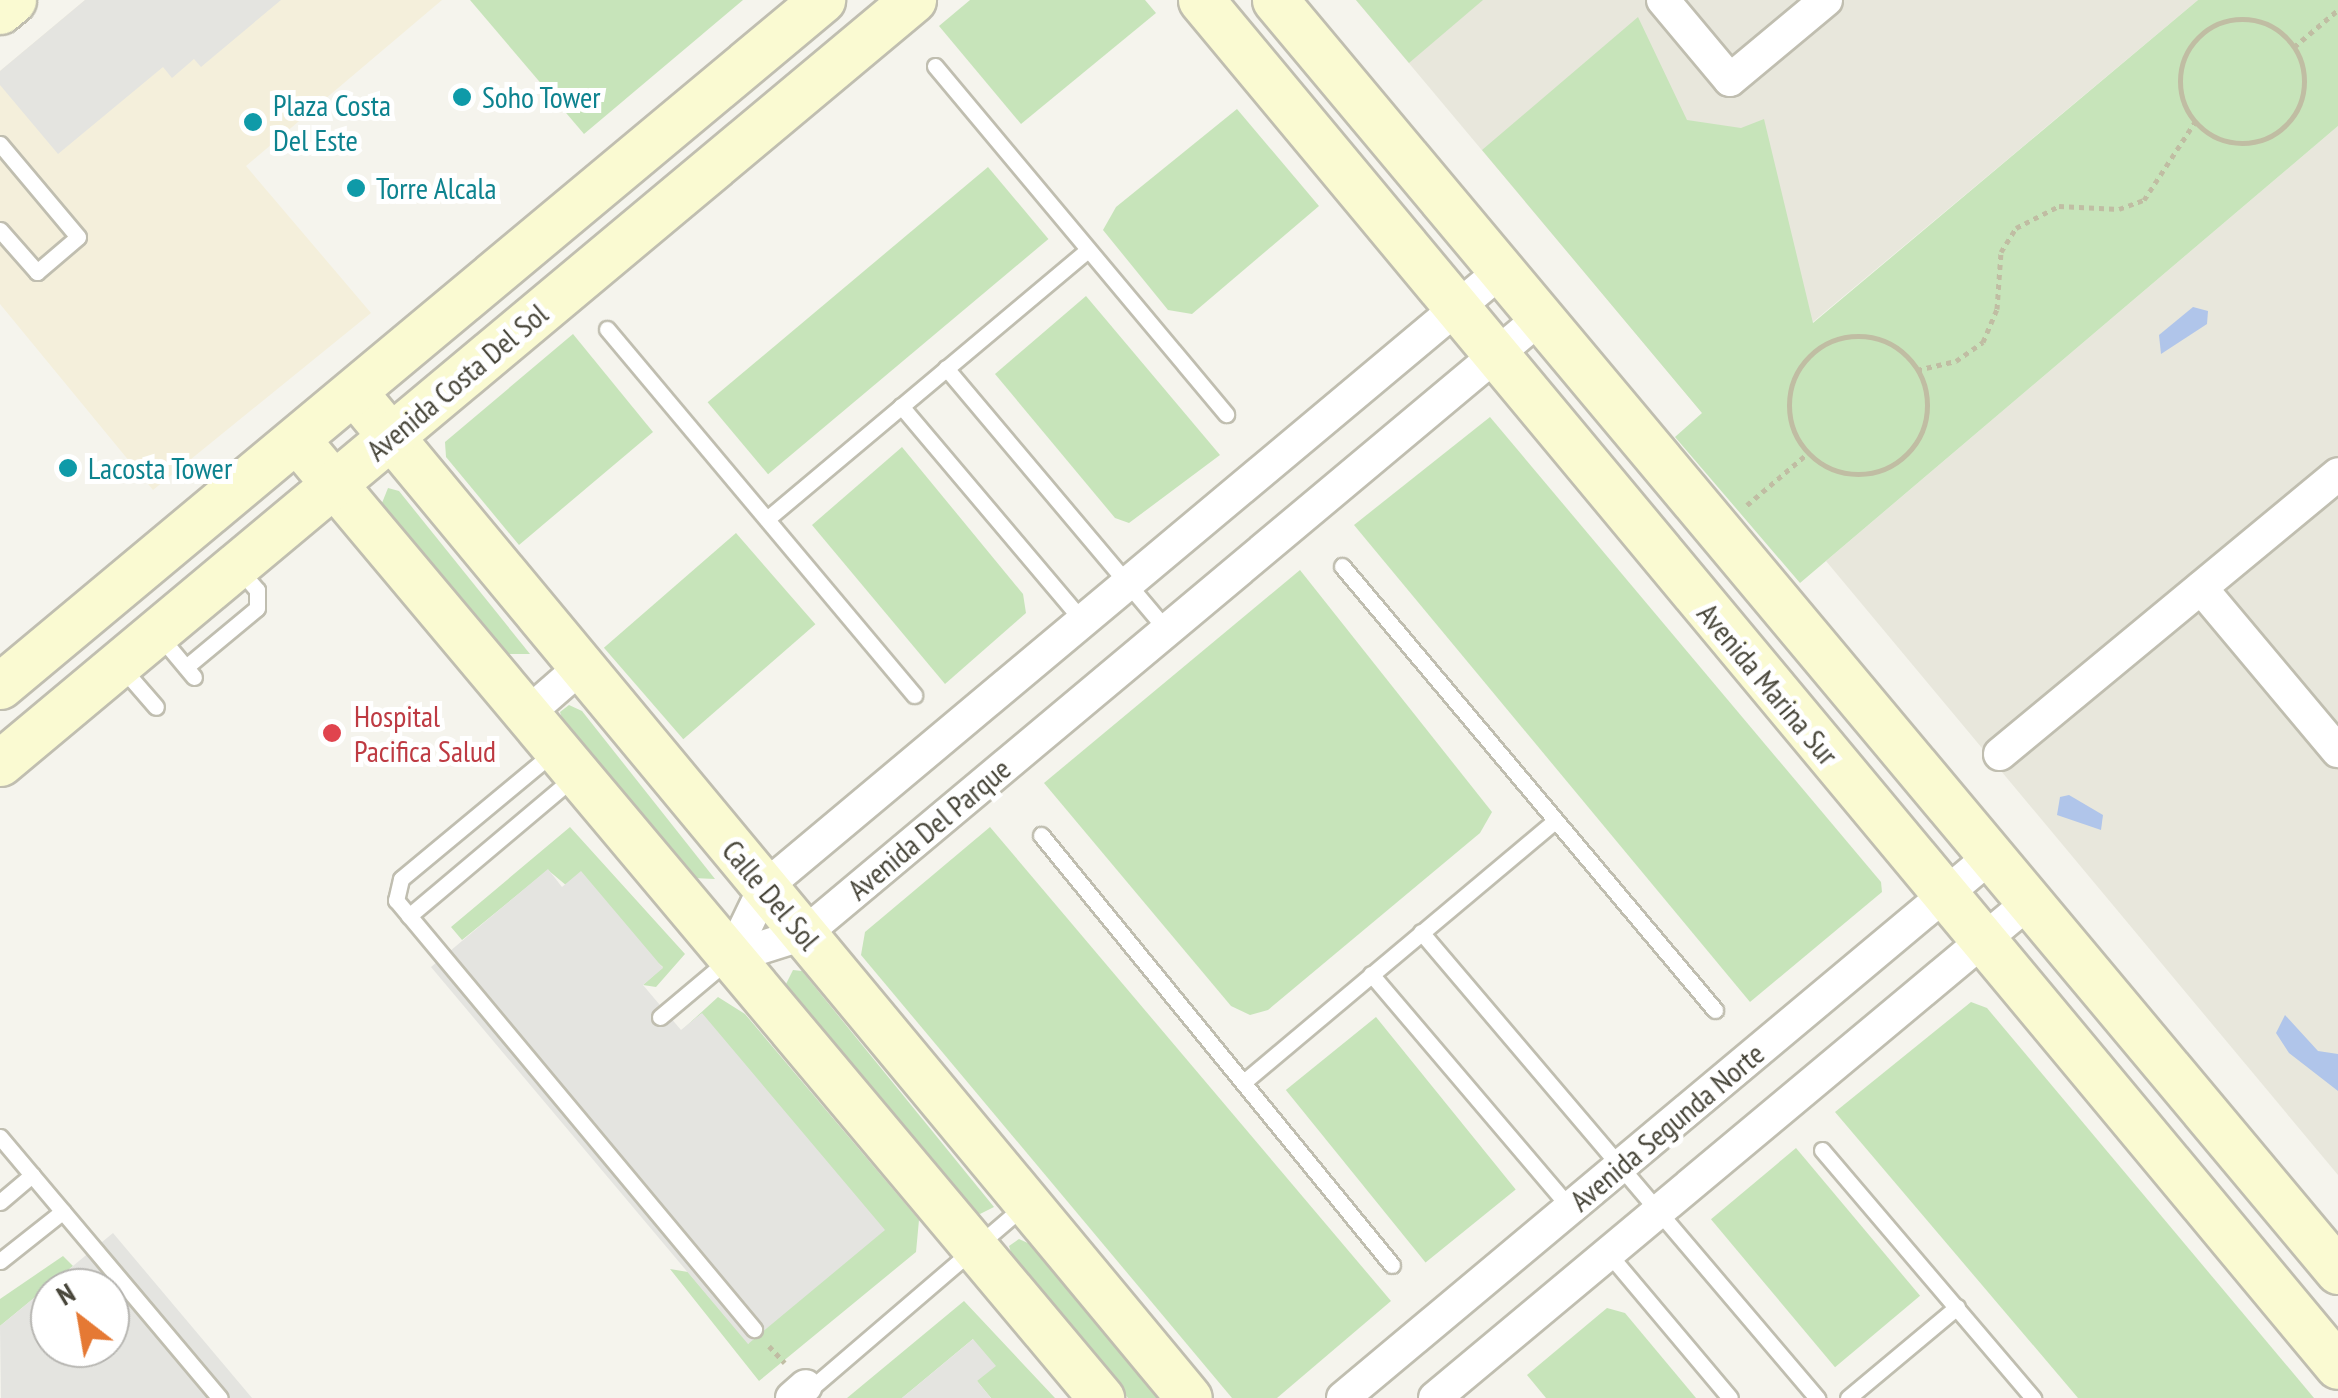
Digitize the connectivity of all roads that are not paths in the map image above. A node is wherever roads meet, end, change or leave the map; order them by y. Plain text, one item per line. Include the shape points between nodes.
1 (13, 0) edge
2 (822, 0) edge
3 (913, 0) edge
4 (1201, 0) edge
5 (1275, 0) edge
6 (1663, 0) edge
7 (1826, 0) edge
8 (0, 11) edge
9 (860, 16) edge
10 (935, 66) dead end
11 (0, 144) edge
12 (0, 230) edge
13 (1086, 251) junction
14 (1501, 270) junction
15 (1455, 309) junction
16 (1540, 318) junction
17 (607, 329) dead end
18 (1495, 356) junction
19 (946, 368) junction
20 (354, 392) junction
21 (901, 406) junction
22 (1226, 414) dead end
23 (391, 436) junction
24 (296, 440) junction
25 (2338, 474) edge
26 (334, 484) junction
27 (766, 519) junction
28 (236, 566) junction
29 (1342, 566) dead end
30 (1127, 584) junction
31 (2201, 588) junction
32 (1083, 621) junction
33 (1166, 630) junction
34 (157, 632) junction
35 (119, 664) junction
36 (582, 666) junction
37 (0, 686) edge
38 (914, 695) dead end
39 (156, 707) dead end
40 (527, 714) junction
41 (2338, 751) edge
42 (2000, 754) dead end
43 (568, 761) junction
44 (0, 763) edge
45 (1555, 821) junction
46 (1040, 836) dead end
47 (1991, 856) junction
48 (765, 887) junction
49 (1945, 895) junction
50 (2029, 902) junction
51 (409, 916) junction
52 (1422, 932) junction
53 (804, 934) junction
54 (1983, 940) junction
55 (731, 957) junction
56 (1371, 974) junction
57 (1715, 1010) dead end
58 (660, 1017) dead end
59 (1245, 1081) junction
60 (0, 1137) edge
61 (1822, 1150) dead end
62 (1620, 1166) junction
63 (32, 1174) junction
64 (0, 1202) edge
65 (1027, 1204) junction
66 (1570, 1208) junction
67 (63, 1211) junction
68 (1659, 1211) junction
69 (974, 1246) junction
70 (1608, 1253) junction
71 (0, 1261) edge
72 (1392, 1265) dead end
73 (2338, 1271) edge
74 (1957, 1307) junction
75 (754, 1329) road end
76 (2338, 1366) edge
77 (805, 1394) edge
78 (220, 1398) edge
79 (1102, 1398) edge
80 (1189, 1398) edge
81 (1343, 1398) edge
82 (1436, 1398) edge
83 (1730, 1398) edge
84 (1817, 1398) edge
85 (1848, 1398) edge
86 (2033, 1398) edge

1 - 8 street
2 - 20 street, Avenida Costa Del Sol
3 - 9 street, Avenida Costa Del Sol
4 - 15 street, Avenida Marina Sur
5 - 14 street, Avenida Marina Sur
6 - 7 street via 1730,80
9 - 23 street, Avenida Costa Del Sol
10 - 13 lane
11 - 12 lane via 78,238 37,272
13 - 19 lane
13 - 22 lane
14 - 15 street, Avenida Del Parque
14 - 16 street, Avenida Marina Sur
15 - 18 street, Avenida Marina Sur
15 - 30 street, Avenida Del Parque
16 - 18 street, Avenida Del Parque
16 - 47 street, Avenida Marina Sur
17 - 27 lane
18 - 33 street, Avenida Del Parque
18 - 49 street, Avenida Marina Sur
19 - 21 lane
19 - 30 lane
20 - 23 street, Calle Del Sol
20 - 24 street, Avenida Costa Del Sol
21 - 27 lane
21 - 32 lane
23 - 26 street, Avenida Costa Del Sol
23 - 36 street, Calle Del Sol
24 - 26 street
24 - 37 street, Avenida Costa Del Sol
25 - 31 street
26 - 28 street, Avenida Costa Del Sol
26 - 40 street
27 - 38 lane
28 - 34 street, Avenida Costa Del Sol
28 - 34 lane via 257,590 257,608 190,672
29 - 45 lane
30 - 32 street, Avenida Del Parque
30 - 33 lane
31 - 41 street
31 - 42 street
32 - 48 street, Avenida Del Parque
33 - 53 street, Avenida Del Parque
34 - 35 street, Avenida Costa Del Sol
35 - 39 lane
35 - 44 street, Avenida Costa Del Sol
36 - 40 street
36 - 48 street, Calle Del Sol
40 - 43 street
43 - 51 lane
43 - 51 lane via 401,879 396,900
43 - 55 street
45 - 52 lane
45 - 57 lane
46 - 59 lane
47 - 49 street, Avenida Segunda Norte
47 - 50 street, Avenida Marina Sur
48 - 53 street, Calle Del Sol
48 - 55 street, Avenida Del Parque
49 - 54 street, Avenida Marina Sur
49 - 62 street, Avenida Segunda Norte
50 - 54 street, Avenida Segunda Norte
50 - 73 street, Avenida Marina Sur
51 - 75 lane
52 - 56 lane
52 - 62 lane
53 - 55 street, Avenida Del Parque
53 - 65 street, Calle Del Sol
54 - 68 street, Avenida Segunda Norte
54 - 76 street, Avenida Marina Sur
55 - 58 lane
55 - 69 street
56 - 59 lane
56 - 66 lane
59 - 72 lane
60 - 63 lane
61 - 74 lane
62 - 66 street, Avenida Segunda Norte
62 - 68 lane
63 - 64 lane
63 - 67 lane
65 - 69 lane
65 - 80 street, Calle Del Sol
66 - 81 street, Avenida Segunda Norte
67 - 71 lane
67 - 78 lane
68 - 70 street, Avenida Segunda Norte
68 - 84 lane
69 - 77 lane
69 - 79 street
70 - 82 street, Avenida Segunda Norte
70 - 83 lane
74 - 85 lane
74 - 86 lane

